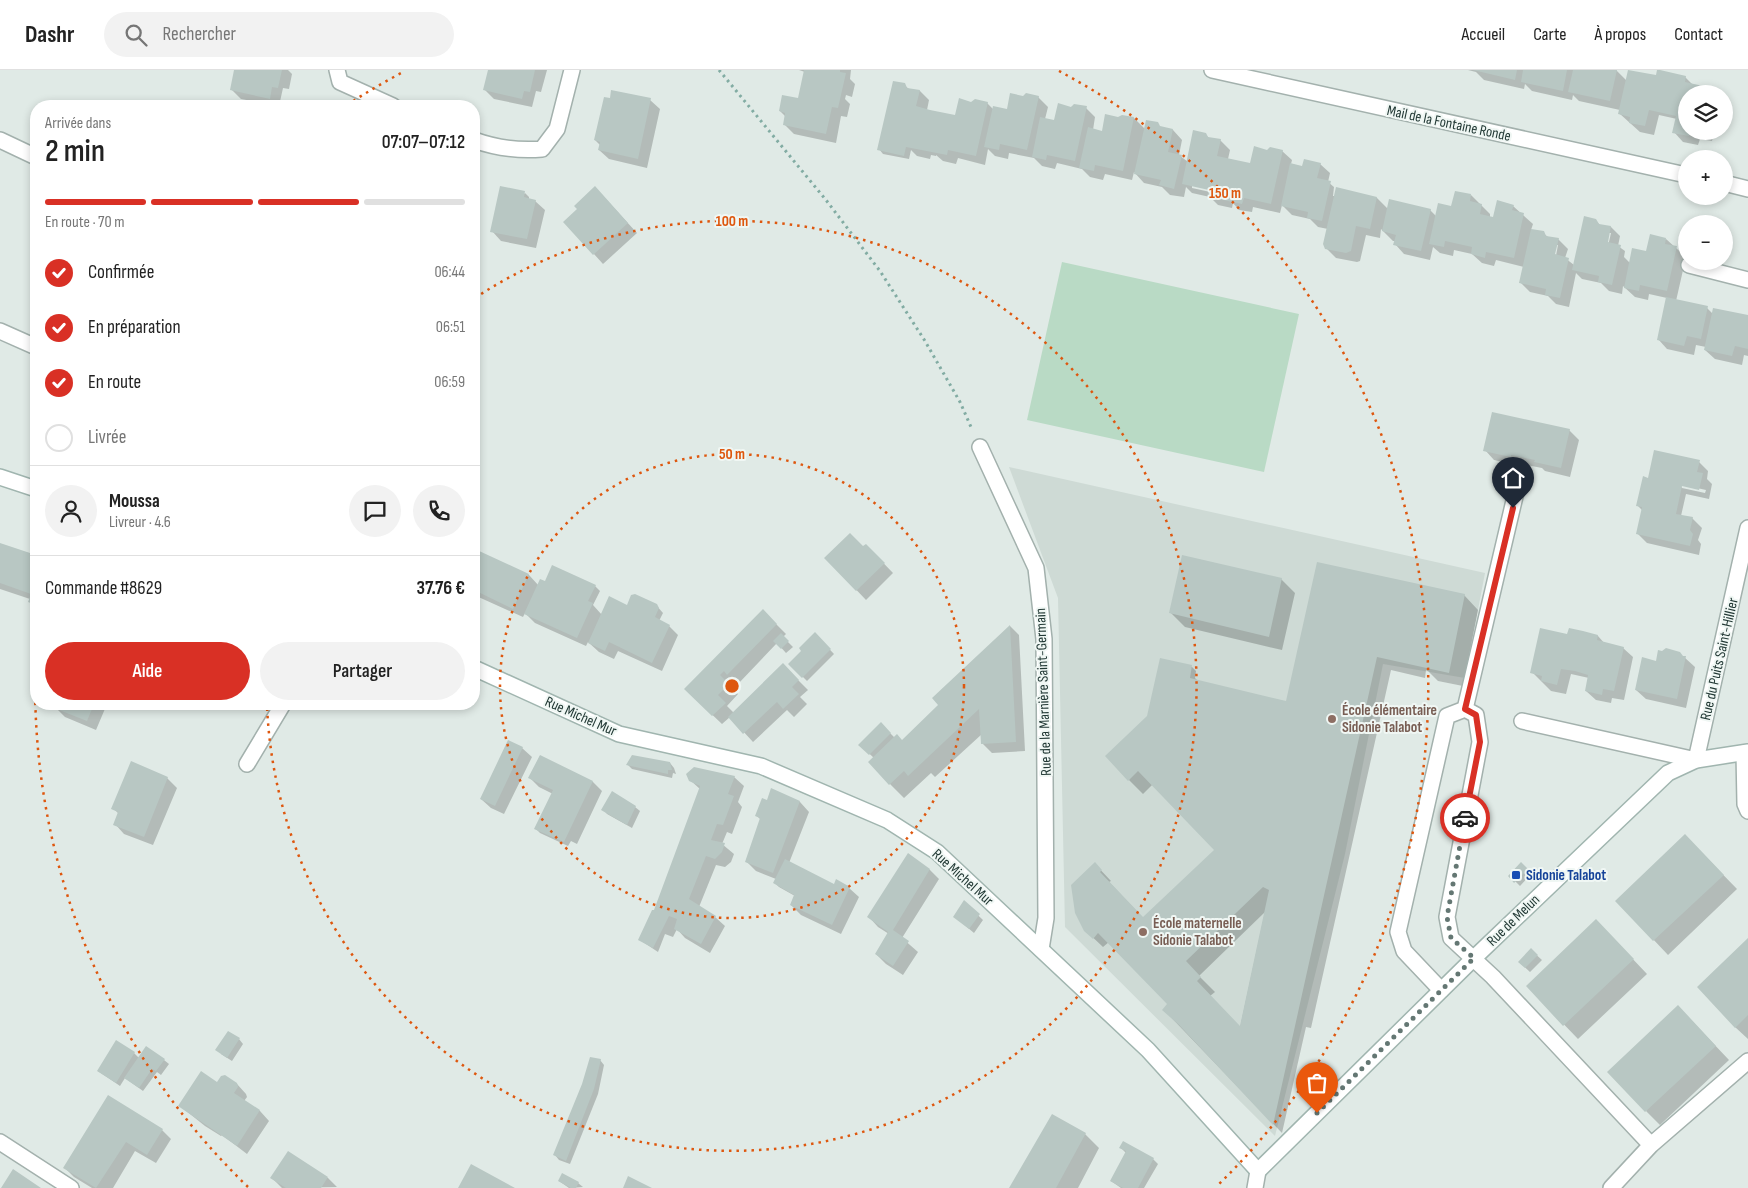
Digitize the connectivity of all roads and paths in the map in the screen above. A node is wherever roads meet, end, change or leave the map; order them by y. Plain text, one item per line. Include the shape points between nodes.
1 (337, 70) edge
2 (572, 70) edge
3 (719, 70) edge
4 (1212, 70) edge
5 (380, 100) edge
6 (0, 140) edge
7 (480, 142) edge
8 (30, 154) edge
9 (1678, 173) edge
10 (1733, 185) edge
11 (1748, 189) edge
12 (1709, 270) edge
13 (1748, 280) edge
14 (0, 331) edge
15 (30, 344) edge
16 (980, 447) joint
17 (1521, 471) dead end
18 (0, 476) edge
19 (30, 487) edge
20 (1748, 528) edge
21 (480, 671) edge
22 (1465, 709) junction
23 (279, 710) edge
24 (1522, 721) dead end
25 (1746, 753) edge
26 (1696, 760) junction
27 (247, 764) dead end
28 (1748, 810) edge
29 (1041, 949) junction
30 (1474, 958) junction
31 (1441, 990) junction
32 (1748, 1061) edge
33 (0, 1142) edge
34 (1651, 1146) junction
35 (1258, 1171) junction
36 (70, 1188) edge
37 (1255, 1188) edge
38 (1611, 1188) edge

1 - 5 street via 340,82
2 - 7 street via 557,129 542,150 520,151
3 - 16 path via 880,271 960,402
4 - 9 street, Mail de la Fontaine Ronde
6 - 8 street
10 - 11 street
12 - 13 street
14 - 15 street
16 - 29 street, Rue de la Marnière Saint-Germain via 1036,568 1044,639 1046,918
17 - 22 street
18 - 19 street
20 - 26 street, Rue du Puits Saint-Hillier
21 - 29 street, Rue Michel Mur via 619,734 761,766 887,820 937,852
22 - 30 street via 1476,715 1480,742 1447,917 1451,938
22 - 31 street via 1446,716 1398,932 1404,951
23 - 27 street
24 - 26 street
25 - 26 street, Rue de Melun
25 - 28 street via 1745,804
26 - 30 street, Rue de Melun via 1668,772
29 - 35 street, Rue Michel Mur via 1148,1050
30 - 31 street, Rue de Melun
30 - 34 street
31 - 35 street, Rue de Melun
32 - 34 street
33 - 36 street
34 - 38 street
35 - 37 street

